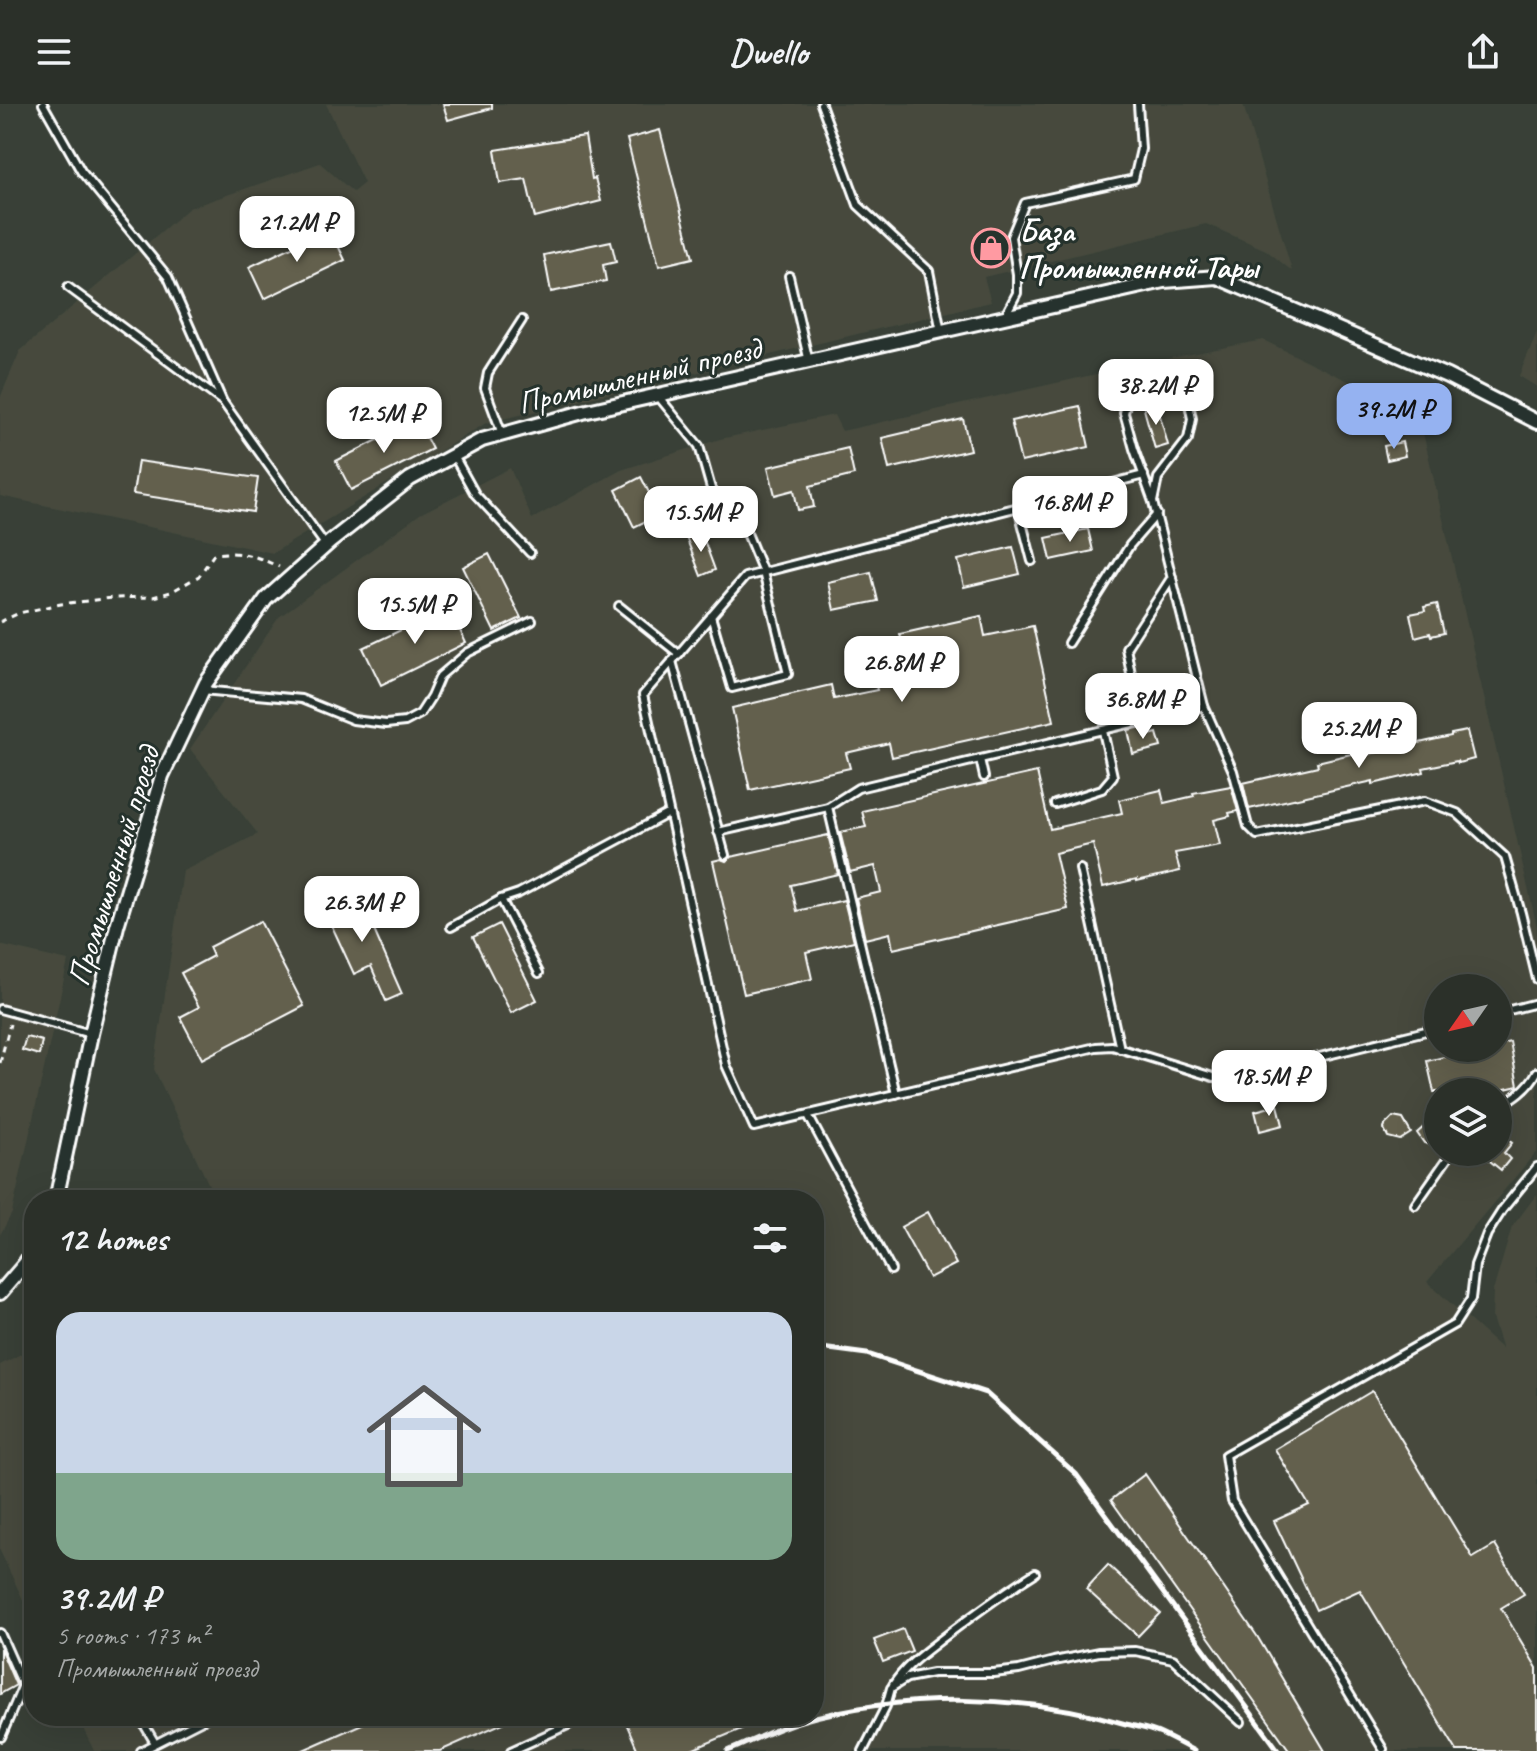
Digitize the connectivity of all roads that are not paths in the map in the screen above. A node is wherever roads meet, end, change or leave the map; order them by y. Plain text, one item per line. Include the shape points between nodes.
1 (43, 104) edge
2 (821, 104) edge
3 (1138, 104) edge
4 (789, 276) dead end
5 (68, 287) dead end
6 (1004, 317) junction
7 (522, 320) dead end
8 (941, 332) junction
9 (809, 362) junction
10 (658, 396) junction
11 (223, 402) junction
12 (1537, 422) edge
13 (502, 434) junction
14 (453, 455) junction
15 (1144, 475) junction
16 (1153, 502) junction
17 (1018, 507) junction
18 (1157, 514) junction
19 (326, 546) junction
20 (530, 553) dead end
21 (1032, 561) dead end
22 (763, 572) junction
23 (1172, 577) junction
24 (619, 606) dead end
25 (711, 616) junction
26 (532, 621) dead end
27 (1068, 643) dead end
28 (679, 654) junction
29 (672, 661) junction
30 (1132, 679) dead end
31 (202, 690) junction
32 (1204, 706) junction
33 (1103, 731) junction
34 (980, 759) junction
35 (984, 777) dead end
36 (1055, 804) dead end
37 (828, 807) junction
38 (669, 813) junction
39 (718, 832) junction
40 (725, 855) dead end
41 (1080, 869) dead end
42 (501, 899) junction
43 (451, 927) dead end
44 (539, 973) dead end
45 (1537, 979) edge
46 (1537, 1003) edge
47 (0, 1009) edge
48 (1512, 1009) edge
49 (1424, 1031) edge
50 (91, 1034) junction
51 (1120, 1049) junction
52 (1537, 1072) edge
53 (896, 1094) junction
54 (1512, 1099) edge
55 (808, 1115) junction
56 (1442, 1166) edge
57 (1537, 1167) edge
58 (58, 1190) edge
59 (1415, 1205) dead end
60 (24, 1265) edge
61 (891, 1270) dead end
62 (0, 1293) edge
63 (1035, 1573) dead end
64 (0, 1633) edge
65 (891, 1688) junction
66 (1241, 1722) dead end
67 (145, 1726) edge
68 (190, 1726) edge
69 (566, 1726) edge
70 (0, 1737) edge
71 (155, 1743) junction
72 (1383, 1749) edge
73 (141, 1751) edge
74 (511, 1751) edge
75 (863, 1751) edge

1 - 11 lane via 81,171 168,277
2 - 8 lane via 858,205 929,271
3 - 6 lane via 1141,149 1134,179 1025,203 1011,237 1017,293
4 - 9 lane
5 - 11 lane
6 - 8 street, Промышленный проезд
6 - 12 street, Промышленный проезд via 1164,281 1217,277 1447,376
7 - 13 lane via 488,373 485,388
8 - 9 street, Промышленный проезд
9 - 10 street, Промышленный проезд
10 - 13 street, Промышленный проезд
10 - 22 lane via 699,446 712,492 744,526
11 - 19 lane
13 - 14 street, Промышленный проезд
14 - 19 street, Промышленный проезд via 410,479
14 - 20 lane via 475,494
15 - 16 lane
15 - 16 lane via 1124,413 1127,400 1139,387 1178,381 1187,393 1192,419 1188,439 1158,478
15 - 17 lane
16 - 18 lane
17 - 21 lane
17 - 22 lane
18 - 23 lane
18 - 27 lane via 1130,545
19 - 31 street, Промышленный проезд via 266,599
22 - 25 lane via 745,577
22 - 25 lane via 788,674 732,688
23 - 30 lane via 1126,648
23 - 32 lane
24 - 28 lane
25 - 28 lane
26 - 31 lane via 467,653 440,676 420,714 405,722 353,720 301,699
28 - 29 lane
29 - 38 lane via 643,695
29 - 39 lane
31 - 50 street, Промышленный проезд via 162,776
32 - 33 lane
32 - 45 lane via 1233,771 1248,826 1257,835 1425,801 1457,813 1505,857
33 - 34 lane
33 - 36 lane via 1113,776 1102,789
34 - 35 lane
34 - 37 lane via 858,788
37 - 39 lane
37 - 53 lane
38 - 42 lane
38 - 55 lane via 726,1065 754,1127
39 - 40 lane
41 - 51 lane
42 - 43 lane
42 - 44 lane
46 - 48 lane
47 - 50 lane
49 - 51 lane via 1238,1077 1213,1077
50 - 58 street, Промышленный проезд
51 - 53 lane via 1096,1047
52 - 54 lane
53 - 55 lane
55 - 61 lane
56 - 59 lane
57 - 72 lane via 1487,1234 1475,1265 1471,1299 1455,1324 1225,1455 1232,1501
60 - 62 street
63 - 65 lane via 911,1663
64 - 70 lane via 23,1685
65 - 66 lane via 907,1678 933,1673 993,1673 1099,1652 1135,1651 1173,1659
65 - 75 lane
67 - 71 lane
68 - 71 lane
69 - 74 lane
71 - 73 lane

